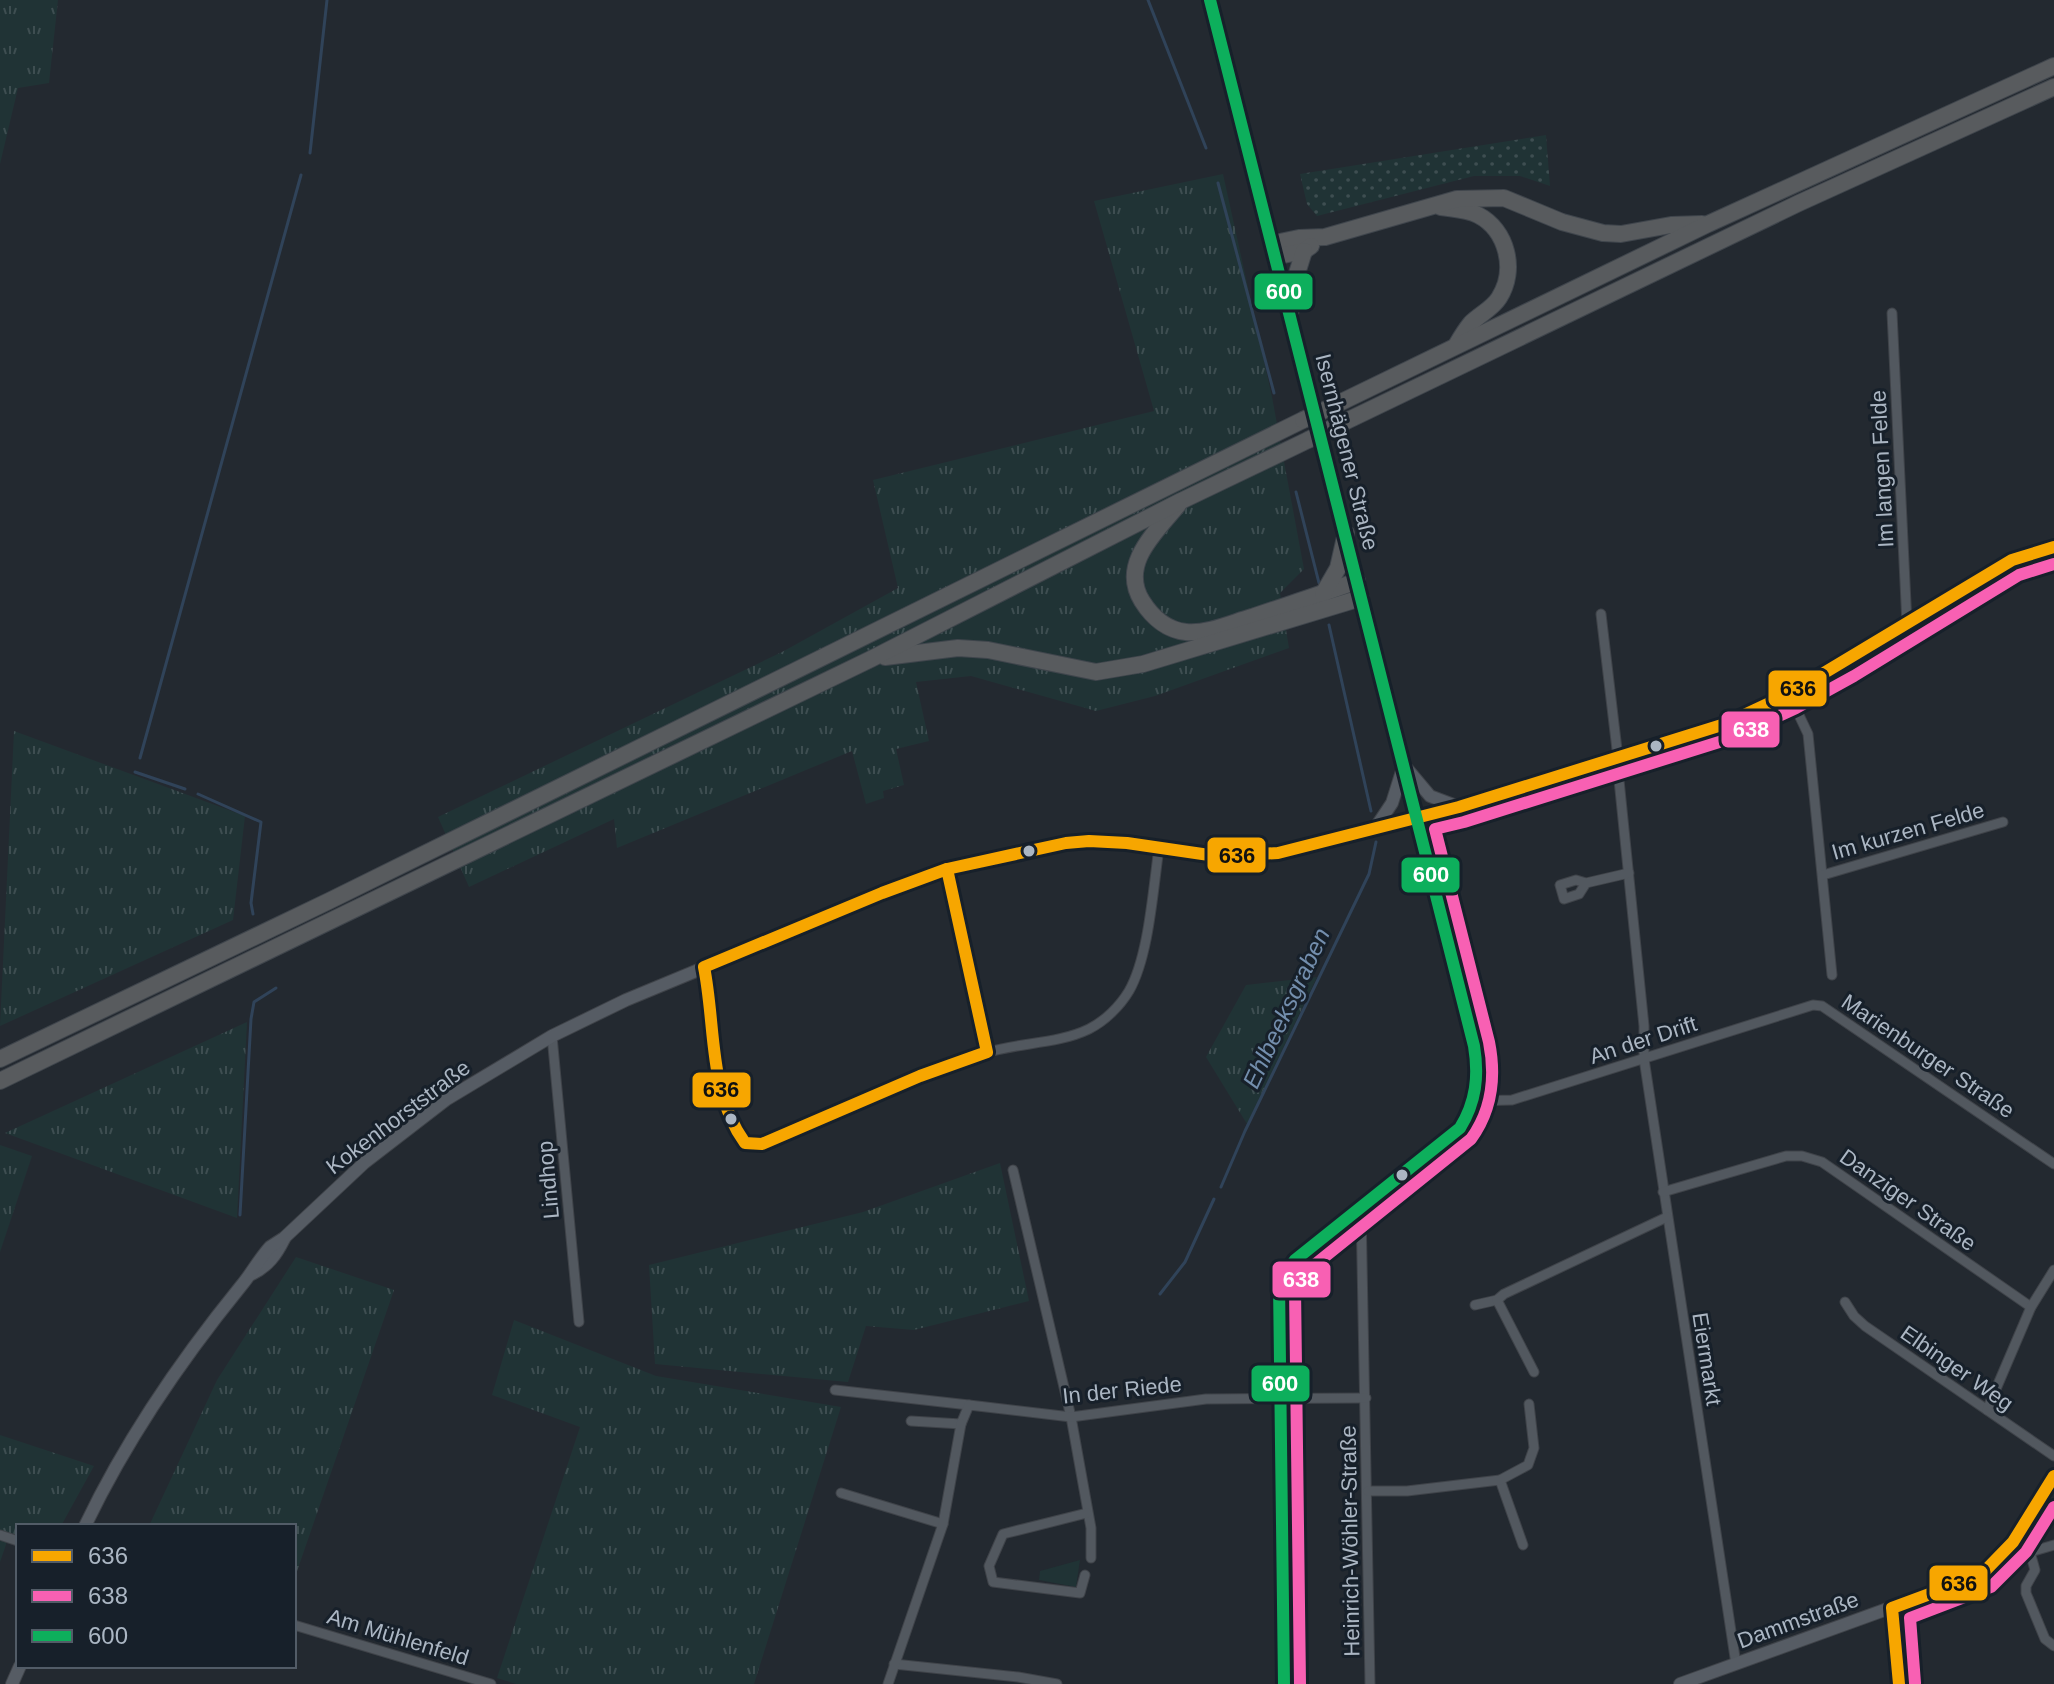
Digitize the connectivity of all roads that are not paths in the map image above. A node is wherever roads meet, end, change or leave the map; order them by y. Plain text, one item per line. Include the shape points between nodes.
1 (1210, 0) edge
2 (2054, 66) edge
3 (2054, 87) edge
4 (1437, 207) junction
5 (1708, 224) junction
6 (1325, 237) junction
7 (1276, 250) junction
8 (1304, 251) junction
9 (1291, 310) junction
10 (1892, 313) dead end
11 (1456, 345) junction
12 (1181, 501) junction
13 (1346, 533) junction
14 (2054, 547) edge
15 (1359, 590) junction
16 (1323, 594) junction
17 (1601, 614) dead end
18 (1907, 624) junction
19 (871, 659) junction
20 (1789, 694) junction
21 (1618, 758) junction
22 (1402, 765) junction
23 (1619, 780) dead end
24 (1459, 807) junction
25 (1415, 817) junction
26 (2003, 822) dead end
27 (1376, 827) junction
28 (1159, 848) junction
29 (947, 869) junction
30 (1629, 873) junction
31 (1823, 875) junction
32 (1586, 883) dead end
33 (704, 967) junction
34 (1832, 975) dead end
35 (1822, 1006) joint
36 (552, 1036) junction
37 (987, 1052) junction
38 (0, 1059) edge
39 (1644, 1059) junction
40 (0, 1081) edge
41 (1474, 1101) junction
42 (2054, 1164) edge
43 (1013, 1170) dead end
44 (1663, 1192) junction
45 (1361, 1208) junction
46 (1667, 1217) junction
47 (2054, 1270) edge
48 (1497, 1300) junction
49 (1845, 1302) dead end
50 (1475, 1305) dead end
51 (2031, 1307) junction
52 (579, 1322) dead end
53 (1534, 1372) dead end
54 (835, 1390) dead end
55 (1366, 1398) junction
56 (1279, 1399) junction
57 (1529, 1404) dead end
58 (969, 1405) junction
59 (1987, 1410) junction
60 (1071, 1417) junction
61 (911, 1421) dead end
62 (961, 1424) junction
63 (2054, 1456) edge
64 (2054, 1476) edge
65 (1500, 1480) junction
66 (1368, 1491) junction
67 (841, 1493) dead end
68 (1087, 1513) junction
69 (86, 1524) edge
70 (943, 1524) junction
71 (2012, 1544) junction
72 (1523, 1545) dead end
73 (2054, 1545) edge
74 (2030, 1552) junction
75 (1091, 1558) dead end
76 (1085, 1575) dead end
77 (1892, 1608) junction
78 (296, 1626) edge
79 (2054, 1646) edge
80 (894, 1664) junction
81 (1736, 1664) junction
82 (491, 1684) edge
83 (888, 1684) edge
84 (1057, 1684) edge
85 (1284, 1684) edge
86 (1370, 1684) edge
87 (1680, 1684) edge
88 (1899, 1684) edge

1 - 7 main road, Isernhägener Straße
2 - 5 highway
3 - 12 highway, bridge via 1787,209
4 - 5 highway via 1473,196 1504,198 1603,233
4 - 6 highway
4 - 11 highway via 1484,219 1498,232 1508,260 1499,298
5 - 11 highway
6 - 7 highway via 1299,238
6 - 8 highway
7 - 8 highway
7 - 9 main road, Isernhägener Straße
8 - 9 highway
9 - 13 main road, Isernhägener Straße
10 - 18 street, Im langen Felde
11 - 38 highway, bridge
12 - 16 highway via 1139,553 1136,567 1139,595 1162,623 1199,631
12 - 19 highway
13 - 15 main road, Isernhägener Straße
13 - 16 highway via 1338,568
14 - 18 main road, Kokenhorststraße via 2012,560
15 - 16 highway
15 - 19 highway via 1111,671 1077,670 973,648
15 - 22 main road, Isernhägener Straße
17 - 21 street
18 - 20 main road, Kokenhorststraße
19 - 40 highway
20 - 21 main road, Kokenhorststraße via 1717,727
20 - 31 street, Im kurzen Felde via 1808,734
21 - 24 main road, Kokenhorststraße
22 - 24 main road via 1430,796
22 - 25 main road, Isernhägener Straße
22 - 27 main road via 1392,803
23 - 30 street, Eiermarkt
24 - 25 main road, Kokenhorststraße
25 - 27 main road, Kokenhorststraße
25 - 41 main road, Isernhägener Straße via 1477,1060
26 - 31 street, Im kurzen Felde
27 - 28 main road, Kokenhorststraße via 1260,855 1216,856
28 - 29 main road, Kokenhorststraße via 1106,841 1066,843
28 - 37 street via 1140,965 1113,1011 1079,1033
29 - 33 main road, Kokenhorststraße
29 - 37 street
30 - 32 street
30 - 39 street, Eiermarkt
31 - 34 street, Im kurzen Felde
33 - 36 main road, Kokenhorststraße
33 - 37 street via 717,1075 731,1121 745,1143 762,1144
35 - 39 street, An der Drift
35 - 42 street, Marienburger Straße
36 - 52 street, Lindhop
36 - 69 main road, Kokenhorststraße via 447,1099 364,1163 284,1238 277,1254 252,1274 194,1344 117,1460
39 - 41 street, An der Drift via 1512,1100
39 - 44 street, Eiermarkt
41 - 45 main road via 1460,1128
43 - 60 street
44 - 46 street, Eiermarkt
44 - 51 street, Danziger Straße via 1786,1156 1822,1162
45 - 55 street, Heinrich-Wöhler-Straße
45 - 56 main road via 1295,1260 1279,1283
46 - 48 street
46 - 81 street, Eiermarkt
47 - 51 street
48 - 50 street
48 - 53 street
49 - 59 street, Elbinger Weg via 1865,1326
51 - 59 street
54 - 58 street, In der Riede
55 - 56 street, Heinrich-Wöhler-Straße
55 - 66 street, Heinrich-Wöhler-Straße
56 - 60 street, In der Riede via 1206,1399
56 - 85 main road
57 - 65 street via 1534,1448 1528,1465
58 - 60 street, In der Riede
58 - 62 street
59 - 63 street, Elbinger Weg
60 - 68 street
61 - 62 street
62 - 70 street
64 - 71 main road, Dammstraße
65 - 66 street
65 - 72 street
66 - 86 street, Heinrich-Wöhler-Straße
67 - 70 street
68 - 75 street
68 - 76 street via 1003,1534 989,1566 993,1582 1080,1593
70 - 80 street
71 - 74 street
71 - 77 main road, Dammstraße via 1981,1575
73 - 74 street
74 - 79 street via 2035,1570 2026,1593 2045,1639
77 - 81 main road, Dammstraße
77 - 88 street
78 - 82 street, Am Mühlenfeld
80 - 83 street
80 - 84 street
81 - 87 main road, Dammstraße

